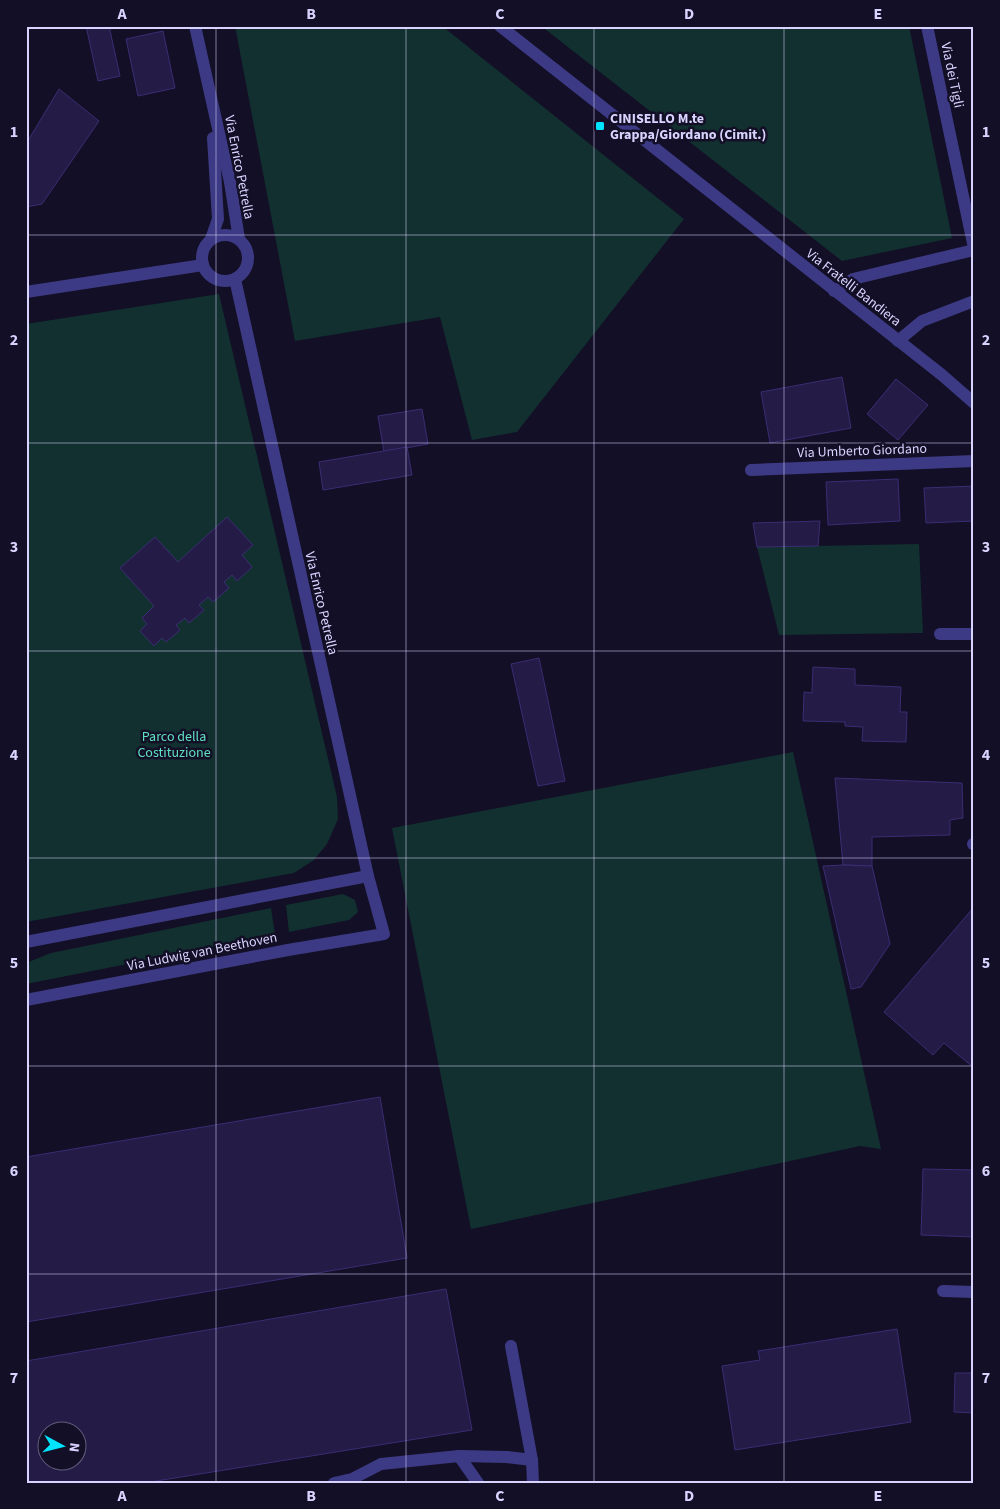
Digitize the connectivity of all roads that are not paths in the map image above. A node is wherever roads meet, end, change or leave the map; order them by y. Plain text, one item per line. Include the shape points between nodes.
1 (195, 26) edge
2 (500, 26) edge
3 (927, 26) edge
4 (211, 100) junction
5 (211, 239) junction
6 (239, 239) junction
7 (974, 249) edge
8 (203, 265) junction
9 (234, 279) junction
10 (834, 291) junction
11 (26, 292) edge
12 (974, 301) edge
13 (898, 340) junction
14 (974, 402) edge
15 (974, 461) edge
16 (752, 470) dead end
17 (940, 634) dead end
18 (974, 634) edge
19 (368, 876) junction
20 (384, 934) joint
21 (26, 942) edge
22 (26, 1000) edge
23 (943, 1291) dead end
24 (974, 1292) edge
25 (511, 1346) dead end
26 (459, 1456) junction
27 (532, 1460) junction
28 (358, 1481) edge
29 (334, 1483) edge
30 (478, 1483) edge
31 (533, 1483) edge

1 - 4 street, Via Enrico Petrella
2 - 10 street, Via Fratelli Bandiera
3 - 7 street, Via dei Tigli
4 - 5 street, Via Enrico Petrella via 218,220
4 - 6 street, Via Enrico Petrella
5 - 6 street via 230,235
5 - 8 street via 202,256
6 - 9 street via 248,255 247,265
7 - 10 street, Via dei Tigli via 853,279
8 - 9 street via 216,279
8 - 11 street
9 - 19 street, Via Enrico Petrella
10 - 13 street, Via Fratelli Bandiera
12 - 13 street via 922,321
13 - 14 street, Via Fratelli Bandiera
15 - 16 street, Via Umberto Giordano
17 - 18 street
19 - 20 street, Via Enrico Petrella
19 - 21 street
20 - 22 street, Via Ludwig van Beethoven
23 - 24 street
25 - 27 street
26 - 27 street
26 - 28 street via 381,1464
26 - 30 street
27 - 31 street
28 - 29 street

